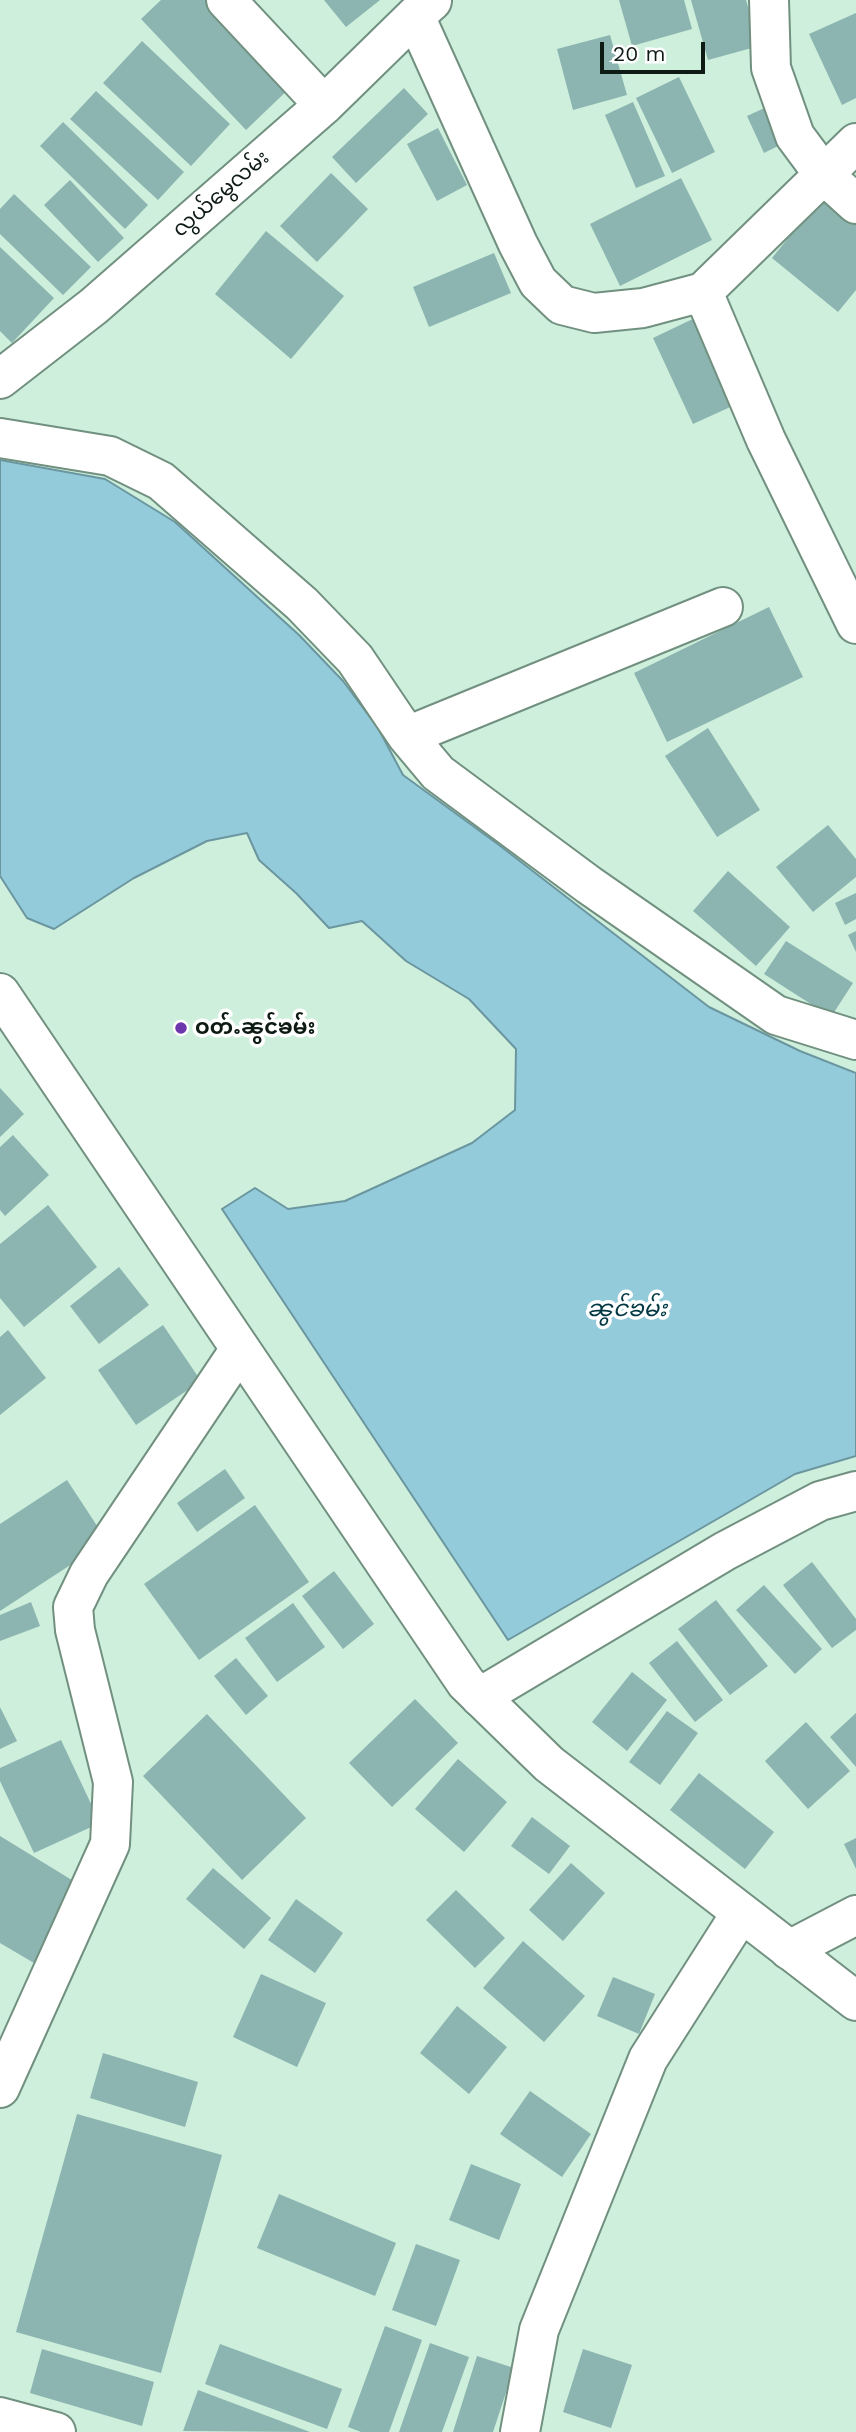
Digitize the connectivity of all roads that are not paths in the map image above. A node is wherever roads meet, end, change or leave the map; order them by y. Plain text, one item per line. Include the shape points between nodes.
1 (226, 0) edge
2 (769, 0) edge
3 (424, 8) edge
4 (324, 105) junction
5 (856, 143) edge
6 (824, 175) junction
7 (856, 204) edge
8 (703, 292) junction
9 (0, 379) edge
10 (0, 438) edge
11 (723, 607) dead end
12 (856, 624) edge
13 (407, 736) junction
14 (0, 993) edge
15 (856, 1040) edge
16 (240, 1349) junction
17 (856, 1492) edge
18 (480, 1697) junction
19 (741, 1913) junction
20 (856, 1915) edge
21 (789, 1950) junction
22 (856, 2001) edge
23 (0, 2088) edge
24 (0, 2417) edge
25 (56, 2432) edge
26 (520, 2432) edge

1 - 4 main road
2 - 6 main road via 771,68 795,136
3 - 4 main road, လွယ်မွေလမ်း
3 - 8 main road via 518,244 538,282 562,305 594,313 643,308
4 - 9 main road, လွယ်မွေလမ်း via 94,306
5 - 6 main road
6 - 7 main road
6 - 8 main road
8 - 12 main road via 766,440
10 - 13 main road via 110,456 161,481 302,604 355,659
11 - 13 main road
13 - 15 main road via 438,773 776,1016
14 - 16 main road
16 - 18 main road
16 - 23 main road via 89,1574 73,1607 113,1782 110,1844
17 - 18 main road via 820,1501 725,1552
18 - 19 main road via 549,1764
19 - 21 main road
19 - 26 main road via 648,2059 539,2330
20 - 21 main road
21 - 22 main road
24 - 25 main road

